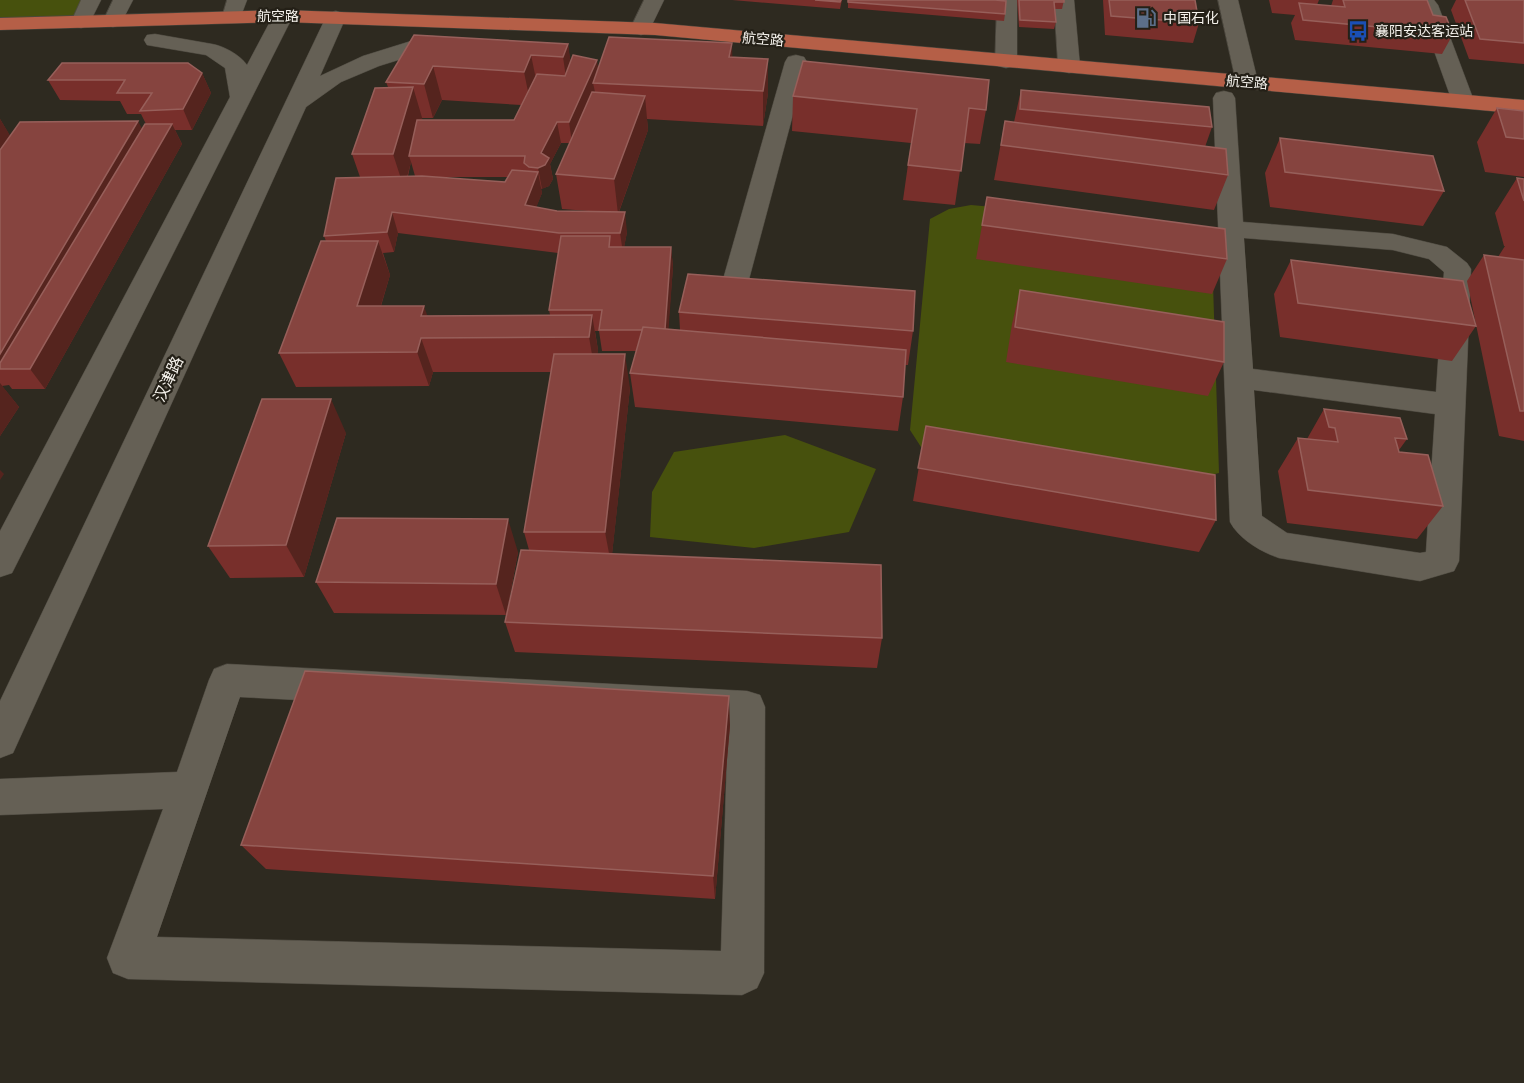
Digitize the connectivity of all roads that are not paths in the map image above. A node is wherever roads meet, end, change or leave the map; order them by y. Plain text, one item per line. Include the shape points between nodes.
1 (91, 0) edge
2 (123, 0) edge
3 (654, 0) edge
4 (1006, 0) edge
5 (1064, 0) edge
6 (1228, 0) edge
7 (1417, 0) edge
8 (235, 8) edge
9 (113, 21) junction
10 (81, 22) junction
11 (0, 24) edge
12 (278, 26) junction
13 (331, 27) junction
14 (155, 40) junction
15 (432, 42) junction
16 (641, 43) junction
17 (24, 44) dead end
18 (527, 45) edge
19 (762, 60) edge
20 (1006, 61) junction
21 (796, 62) junction
22 (1069, 66) junction
23 (1236, 90) junction
24 (241, 98) junction
25 (1463, 101) junction
26 (294, 104) junction
27 (1524, 106) edge
28 (1524, 126) edge
29 (1231, 229) junction
30 (735, 283) edge
31 (1239, 378) junction
32 (1451, 405) junction
33 (0, 563) edge
34 (0, 741) edge
35 (190, 790) junction
36 (0, 797) edge

1 - 10 street
2 - 9 street
3 - 16 street
4 - 20 street
5 - 22 street
6 - 23 street
7 - 25 street via 1428,5
8 - 9 main road, 航空路
8 - 12 main road, 航空路
9 - 10 main road, 航空路
10 - 11 main road, 航空路
12 - 13 main road, 航空路
12 - 14 main road, 航空路
12 - 24 street
13 - 15 main road, 航空路
13 - 16 main road, 航空路
13 - 26 street, 汉津路
14 - 17 main road, 航空路
14 - 24 street via 212,50 236,65
15 - 18 main road, 航空路
15 - 26 street via 333,77
16 - 20 main road, 航空路
19 - 21 main road, 航空路
20 - 22 main road, 航空路
21 - 23 main road, 航空路
21 - 30 street
22 - 23 main road, 航空路
23 - 25 main road, 航空路
23 - 28 main road, 航空路 via 1425,119
23 - 29 street
24 - 33 street
25 - 27 main road, 航空路
26 - 34 street, 汉津路
29 - 31 street
29 - 32 street via 1393,242 1438,253 1458,269
31 - 32 street
31 - 32 street via 1246,522 1279,545 1420,567 1442,561
35 - 35 street via 128,958 742,973 747,707 227,680
35 - 36 street

